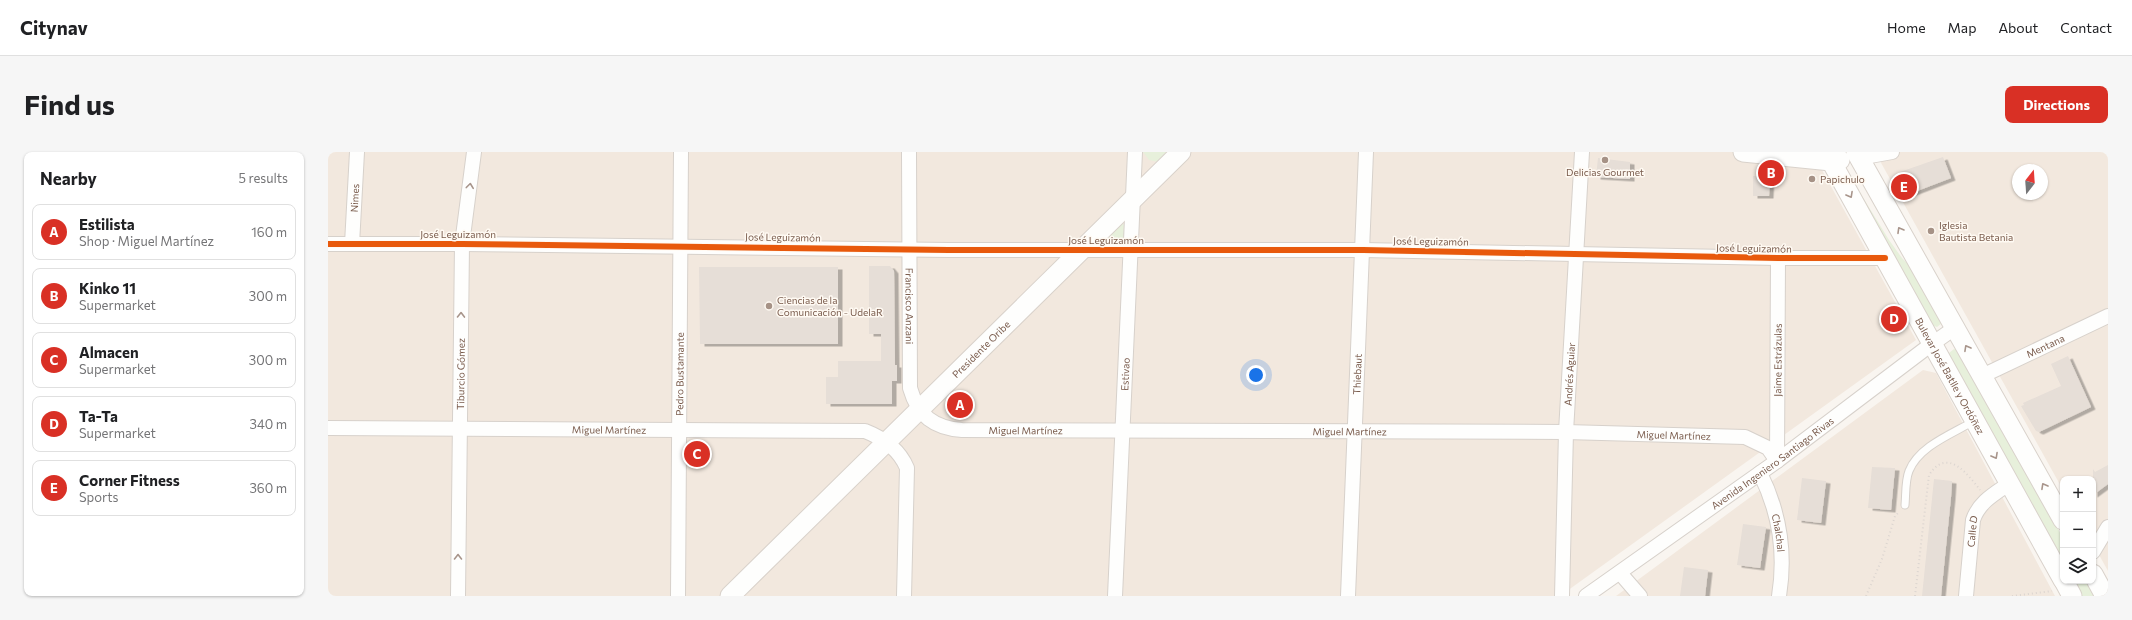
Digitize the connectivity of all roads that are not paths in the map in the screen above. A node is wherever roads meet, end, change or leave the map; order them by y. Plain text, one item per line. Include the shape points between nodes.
1 (357, 152) edge
2 (474, 152) edge
3 (681, 152) edge
4 (909, 152) edge
5 (1136, 152) edge
6 (1180, 152) edge
7 (1366, 152) edge
8 (1582, 152) edge
9 (1743, 152) edge
10 (1892, 152) edge
11 (1771, 154) edge
12 (1858, 155) edge
13 (1829, 156) edge
14 (1134, 198) junction
15 (328, 244) edge
16 (352, 244) junction
17 (462, 244) junction
18 (681, 246) junction
19 (908, 249) junction
20 (1079, 250) junction
21 (1132, 250) junction
22 (1363, 250) junction
23 (1577, 254) junction
24 (1778, 258) junction
25 (1885, 258) junction
26 (2108, 316) edge
27 (1956, 327) junction
28 (1933, 343) junction
29 (1982, 376) junction
30 (920, 409) junction
31 (1975, 421) junction
32 (459, 427) junction
33 (328, 428) edge
34 (678, 430) junction
35 (1124, 431) junction
36 (1355, 432) junction
37 (1566, 432) junction
38 (887, 442) junction
39 (1777, 461) junction
40 (1760, 472) junction
41 (2010, 483) junction
42 (1905, 505) road end
43 (2060, 515) edge
44 (2108, 527) edge
45 (2095, 548) edge
46 (1620, 573) junction
47 (2096, 580) edge
48 (2066, 585) edge
49 (458, 596) edge
50 (678, 596) edge
51 (730, 596) edge
52 (904, 596) edge
53 (1115, 596) edge
54 (1348, 596) edge
55 (1562, 596) edge
56 (1586, 596) edge
57 (1640, 596) edge
58 (1779, 596) edge
59 (1966, 596) edge
60 (2105, 596) edge

1 - 16 street, Nimes
17 -> 2 street, Tiburcio Gómez
3 - 18 street, Pedro Bustamante
4 - 19 street, Francisco Anzani
5 - 14 street, Estivao
6 - 14 main road, Presidente Oribe
7 - 22 street, Thiebaut
8 - 23 street, Andrés Aguiar
9 - 11 main road
10 - 12 street
11 - 13 main road
12 - 13 main road
27 -> 12 main road
13 -> 25 main road, Bulevar José Batlle y Ordóñez
14 - 20 main road, Presidente Oribe
14 - 21 street, Estivao
15 - 16 street, José Leguizamón
16 - 17 street, José Leguizamón
17 - 18 street, José Leguizamón
32 -> 17 street, Tiburcio Gómez
18 - 19 street, José Leguizamón
18 - 34 street, Pedro Bustamante
19 - 20 street, José Leguizamón
19 - 30 street, Francisco Anzani via 910,388
20 - 21 street, José Leguizamón
20 - 30 main road, Presidente Oribe
21 - 22 street, José Leguizamón
21 - 35 street, Estivao
22 - 23 street, José Leguizamón
22 - 36 street, Thiebaut
23 - 24 street, José Leguizamón
23 - 37 street, Andrés Aguiar
24 - 25 street, José Leguizamón
24 - 39 street, Jaime Estrázulas
25 - 28 main road, Bulevar José Batlle y Ordóñez
26 - 29 street, Mentana
27 - 28 street, Avenida Ingeniero Santiago Rivas
29 -> 27 main road
28 - 31 main road, Bulevar José Batlle y Ordóñez
28 - 39 street, Avenida Ingeniero Santiago Rivas
43 -> 29 main road
30 - 35 street, Miguel Martínez via 926,417 949,429
30 - 38 main road, Presidente Oribe
31 -> 41 main road, Bulevar José Batlle y Ordóñez
31 - 42 lane via 1926,449 1916,459 1908,472
32 - 33 street, Miguel Martínez
32 - 34 street, Miguel Martínez
49 -> 32 street, Tiburcio Gómez
34 - 38 street, Miguel Martínez via 865,430
34 - 50 street, Pedro Bustamante
35 - 36 street, Miguel Martínez
35 - 53 street, Estivao
36 - 37 street, Miguel Martínez
36 - 54 street, Thiebaut
37 - 39 street, Miguel Martínez via 1745,437 1768,448
37 - 55 street, Andrés Aguiar
38 - 51 main road, Presidente Oribe
38 - 52 street via 899,454 908,474
39 - 40 street, Avenida Ingeniero Santiago Rivas
40 - 46 street, Avenida Ingeniero Santiago Rivas
40 - 58 street, Chalchal via 1770,493 1783,555
41 - 48 main road, Bulevar José Batlle y Ordóñez
41 - 59 street, Calle D via 1986,500 1978,508 1973,520
44 - 45 street
46 - 56 street, Avenida Ingeniero Santiago Rivas
46 - 57 street
47 - 60 main road

